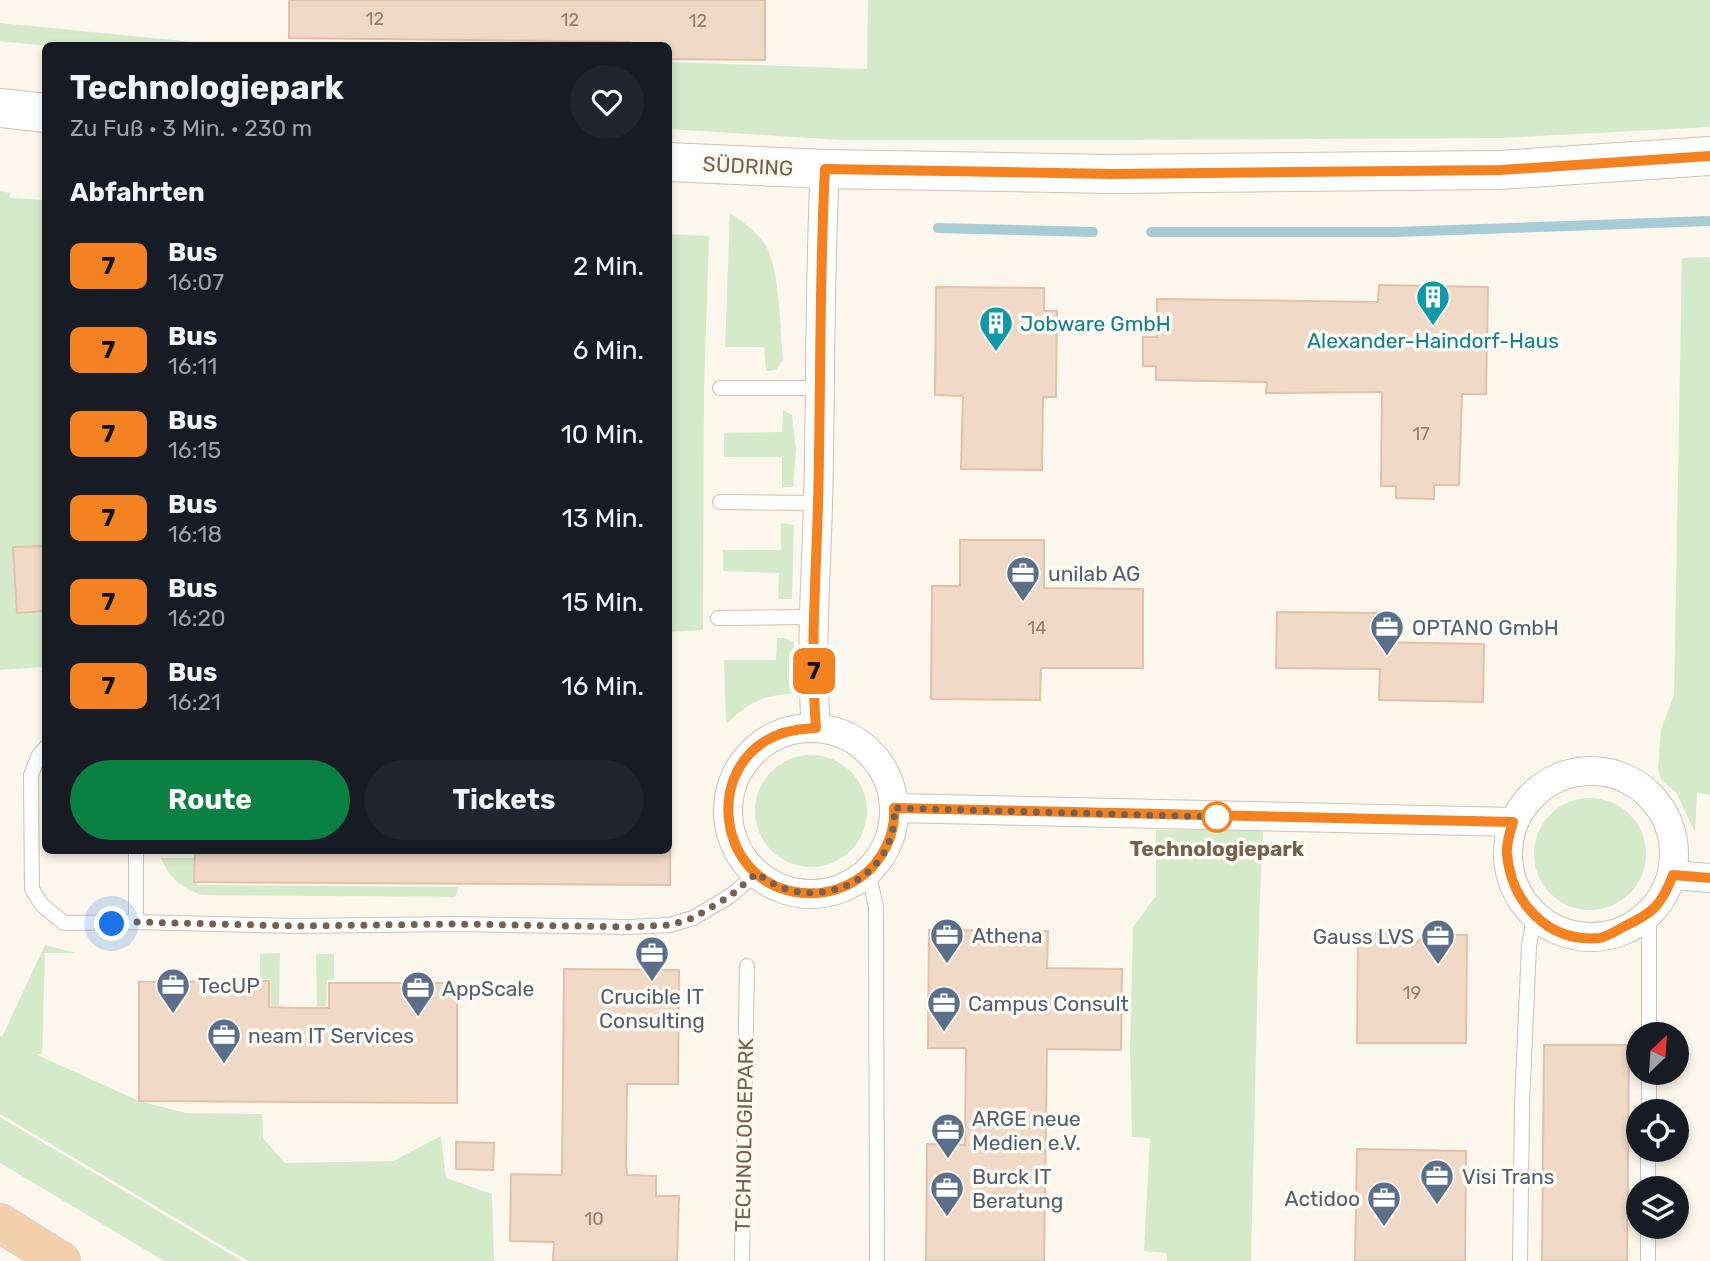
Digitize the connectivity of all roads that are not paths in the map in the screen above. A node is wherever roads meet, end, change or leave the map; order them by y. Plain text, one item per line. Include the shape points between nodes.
1 (0, 108) edge
2 (42, 113) edge
3 (1710, 156) edge
4 (672, 162) edge
5 (825, 169) junction
6 (720, 388) dead end
7 (821, 388) junction
8 (720, 502) dead end
9 (818, 503) junction
10 (814, 617) junction
11 (718, 618) dead end
12 (816, 728) junction
13 (42, 752) edge
14 (894, 808) junction
15 (1513, 822) junction
16 (136, 854) edge
17 (868, 872) junction
18 (757, 873) junction
19 (1673, 875) junction
20 (1710, 878) edge
21 (1649, 915) junction
22 (1534, 917) junction
23 (136, 922) junction
24 (747, 966) dead end
25 (1649, 1022) edge
26 (0, 1223) edge
27 (1648, 1239) edge
28 (61, 1261) edge
29 (742, 1261) edge
30 (877, 1261) edge
31 (1520, 1261) edge
32 (1648, 1261) edge

1 - 2 main road
3 - 5 main road, SÜDRING via 1500,170 1112,174
4 - 5 main road, SÜDRING
5 - 7 street
6 - 7 lane
7 - 9 street
8 - 9 lane
9 - 10 street
10 - 11 lane
10 - 12 street
12 - 14 street via 857,741 873,755 885,773
12 - 18 street via 773,736 755,749 731,786 729,830 737,850
13 - 23 lane via 31,775 32,889 42,905 64,923
14 - 15 street
14 - 17 street via 891,835
15 - 19 street via 1531,794 1562,775 1602,770 1618,774 1644,788 1671,826
15 - 22 street via 1506,851 1513,886
16 - 23 lane
17 - 18 street via 830,892 808,894 767,882
17 - 30 lane via 876,907
18 - 23 lane via 730,896 693,918 670,925
19 - 20 street
19 - 21 street via 1667,892
21 - 22 street via 1602,938 1559,932
21 - 25 lane
22 - 31 lane via 1522,1104
24 - 29 lane, TECHNOLOGIEPARK
26 - 28 highway
27 - 32 lane

